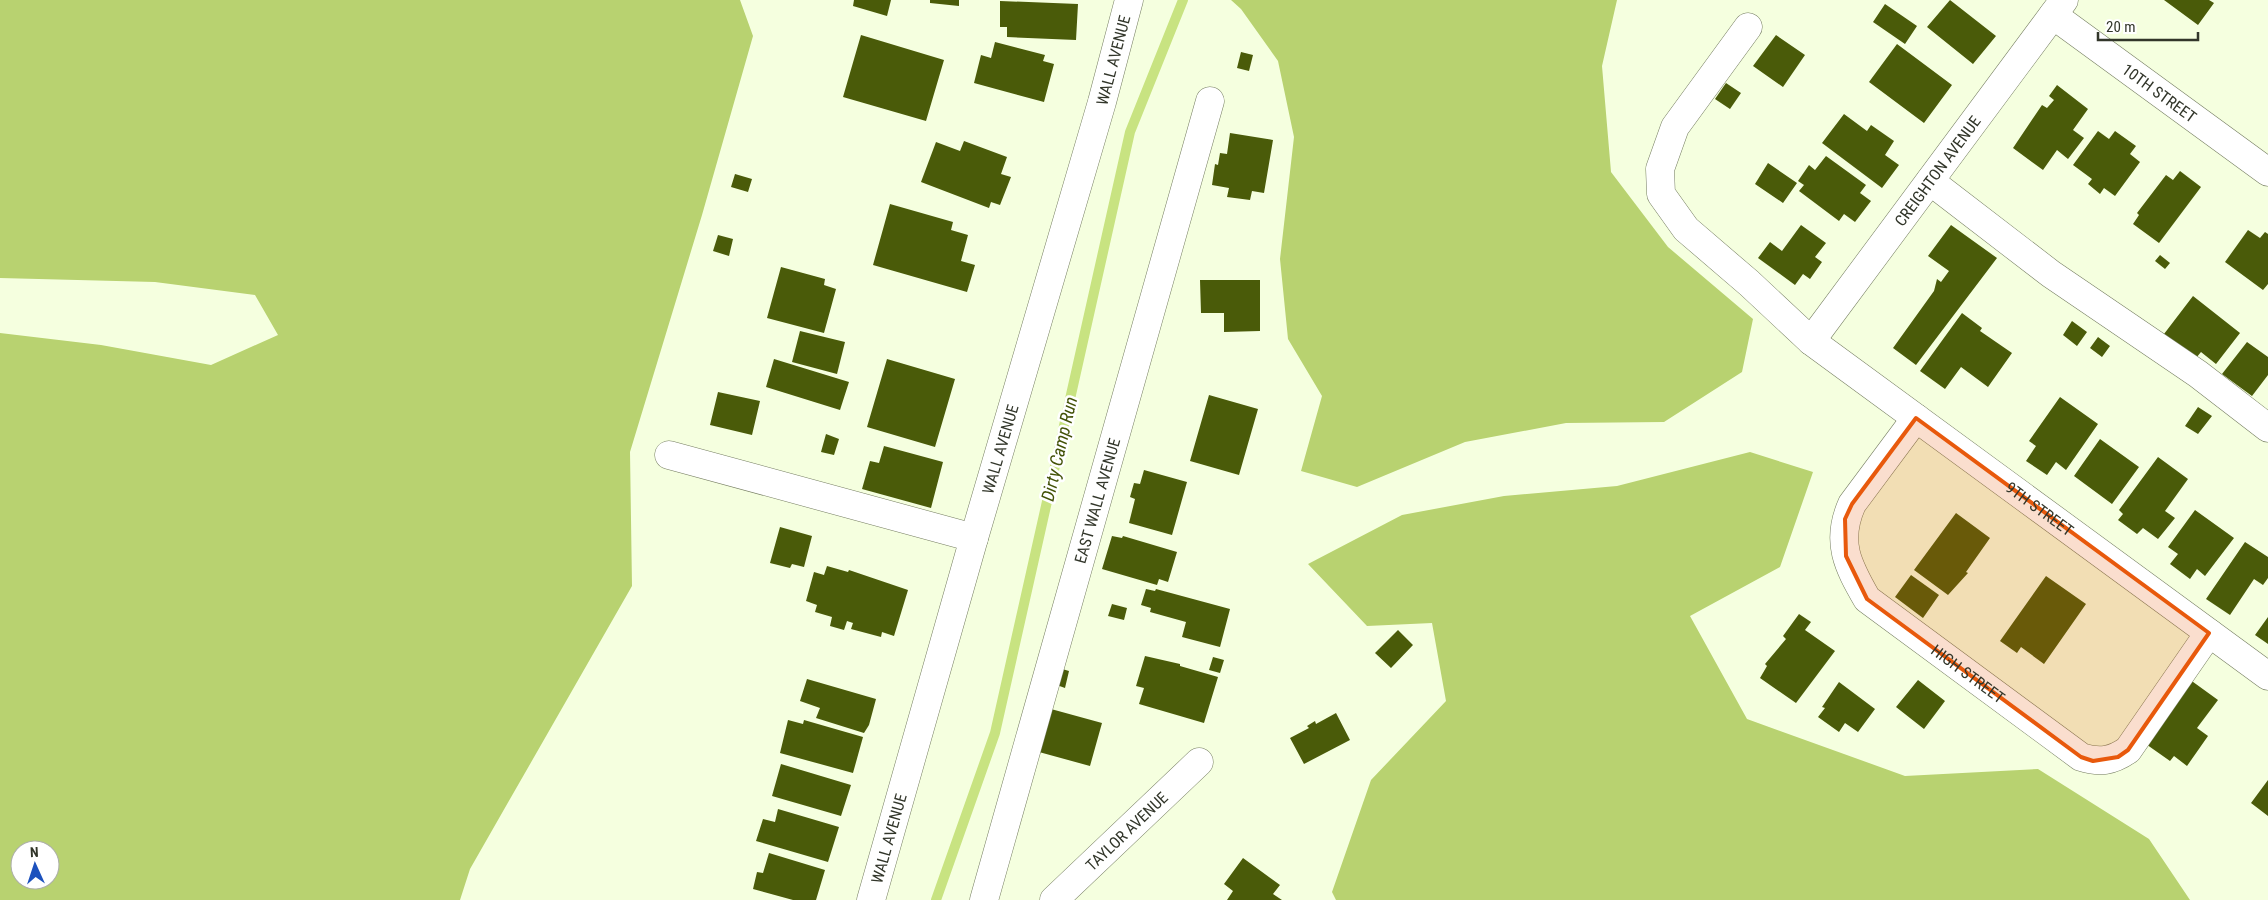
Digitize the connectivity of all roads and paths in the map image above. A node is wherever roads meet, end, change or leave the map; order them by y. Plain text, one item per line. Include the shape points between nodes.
1 (1129, 0) edge
2 (2058, 8) edge
3 (1748, 27) dead end
4 (1210, 101) dead end
5 (2268, 172) edge
6 (1930, 181) junction
7 (1811, 341) junction
8 (1916, 418) junction
9 (2268, 428) edge
10 (669, 455) dead end
11 (974, 538) junction
12 (2209, 632) junction
13 (2268, 676) edge
14 (1199, 762) dead end
15 (871, 900) edge
16 (984, 900) edge
17 (1054, 900) edge

1 - 11 street, WALL AVENUE
2 - 5 street, 10TH STREET
2 - 6 street, CREIGHTON AVENUE
3 - 7 street, 9TH STREET via 1675,127 1660,168 1661,194 1686,229
4 - 16 street, EAST WALL AVENUE
6 - 7 street, CREIGHTON AVENUE
6 - 9 street via 2050,274 2198,374
7 - 8 street, 9TH STREET
8 - 12 street, 9TH STREET
8 - 12 street, HIGH STREET via 1852,504 1845,519 1846,556 1854,577 1867,599 2073,751 2093,761 2106,761 2128,750
10 - 11 street
11 - 15 street, WALL AVENUE
12 - 13 street, 9TH STREET
14 - 17 street, TAYLOR AVENUE

